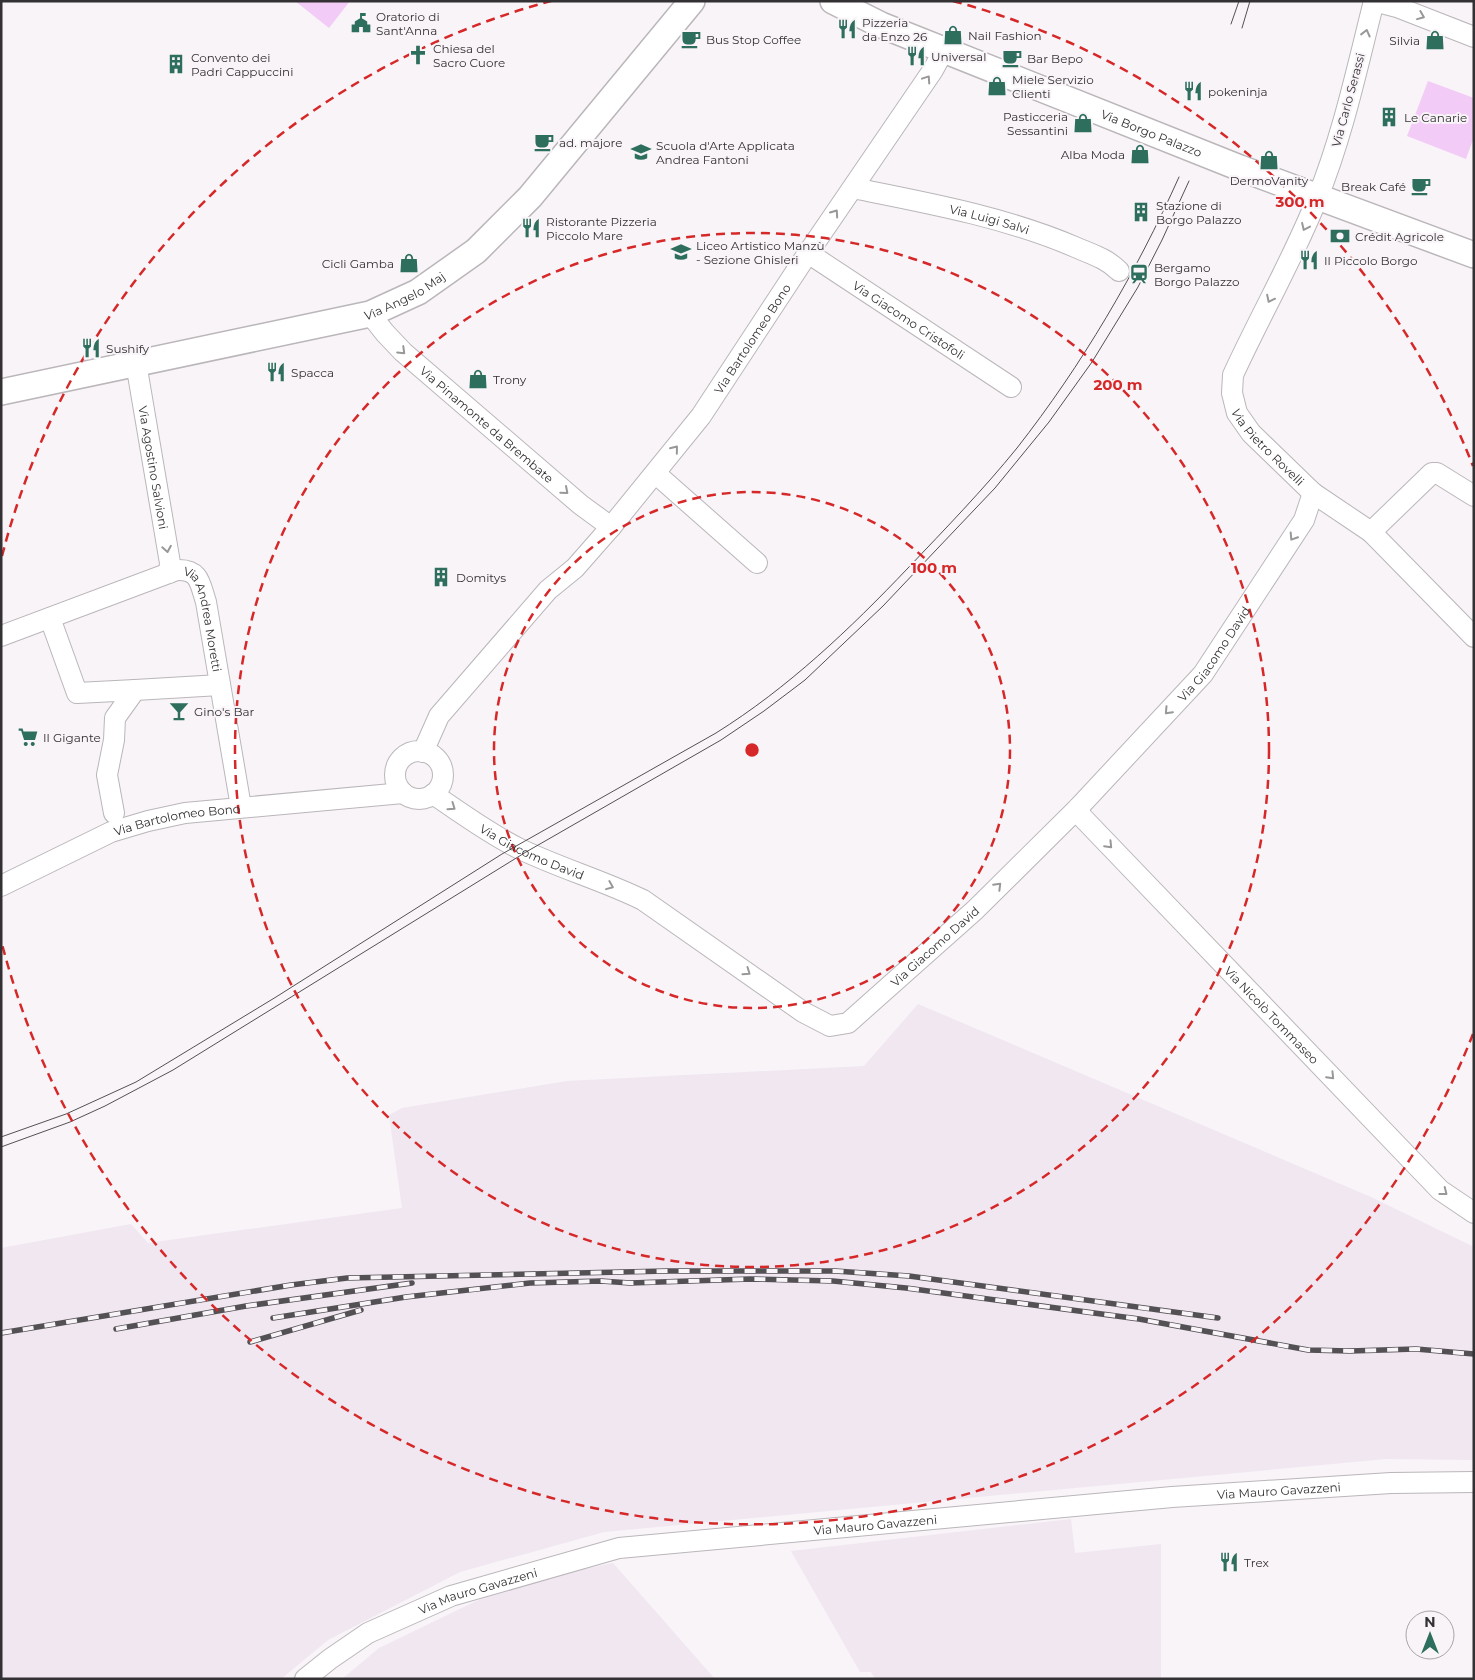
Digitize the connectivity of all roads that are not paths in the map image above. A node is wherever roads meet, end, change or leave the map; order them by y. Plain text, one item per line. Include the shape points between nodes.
1 (692, 1) edge
2 (833, 1) edge
3 (1374, 1) edge
4 (1474, 37) edge
5 (944, 50) junction
6 (853, 188) junction
7 (1318, 198) junction
8 (808, 253) junction
9 (1474, 255) edge
10 (1118, 271) dead end
11 (370, 314) junction
12 (136, 363) junction
13 (1011, 387) dead end
14 (1, 392) edge
15 (655, 473) junction
16 (1313, 493) junction
17 (1474, 496) edge
18 (611, 527) junction
19 (1371, 532) junction
20 (757, 563) dead end
21 (168, 573) junction
22 (50, 618) junction
23 (1, 636) edge
24 (1474, 638) edge
25 (220, 685) junction
26 (135, 690) junction
27 (428, 754) junction
28 (400, 787) junction
29 (433, 794) junction
30 (241, 807) junction
31 (1078, 808) junction
32 (114, 813) dead end
33 (1, 886) edge
34 (1474, 1213) edge
35 (1474, 1482) edge
36 (305, 1679) edge

1 - 11 main road, Via Angelo Maj via 530,197 476,251 418,292
2 - 5 main road, Via Borgo Palazzo via 881,25
3 -> 4 street
7 -> 3 street, Via Carlo Serassi via 1343,122
6 -> 5 street, Via Bartolomeo Bono
5 - 7 main road, Via Borgo Palazzo
8 -> 6 street, Via Bartolomeo Bono
6 - 10 street, Via Luigi Salvi via 946,207 1042,233 1110,262
7 - 9 main road, Via Borgo Palazzo
7 -> 16 street, Via Pietro Rovelli via 1242,356 1234,375 1232,394 1237,413 1251,433
8 - 13 street, Via Giacomo Cristofoli
15 -> 8 street, Via Bartolomeo Bono via 701,416
11 - 12 main road, Via Angelo Maj
11 -> 18 street, Via Pinamonte da Brembate via 403,352
12 - 14 main road, Via Angelo Maj
12 -> 21 street, Via Agostino Salvioni via 170,563
15 - 18 street, Via Bartolomeo Bono
15 - 20 street
16 - 19 street, Via Pietro Rovelli
16 -> 31 street, Via Giacomo David via 1304,520 1203,674
17 - 19 street via 1432,473
18 - 27 street, Via Bartolomeo Bono via 575,568 548,590 439,716
19 - 24 street, Via Pietro Rovelli
21 - 22 street, Via Andrea Moretti
21 - 25 street, Via Andrea Moretti via 186,570 198,576 206,602
22 - 23 street, Via Andrea Moretti
22 - 26 street via 77,693
25 - 26 street
25 - 30 street, Via Andrea Moretti
26 - 32 street via 115,718 107,775
27 - 28 street via 409,753 404,757 396,768
27 - 29 street via 443,773 441,785
28 - 29 street, Via Bartolomeo Bono via 409,796 421,799
28 - 30 street, Via Bartolomeo Bono via 366,797
29 -> 31 street, Via Giacomo David via 516,847 643,900 803,1012 830,1026 848,1023 856,1016 975,910
30 - 33 street, Via Bartolomeo Bono via 186,812 111,832
31 -> 34 street, Via Nicolò Tommaseo via 1082,816 1440,1190
35 - 36 street, Via Mauro Gavazzeni via 1391,1483 1172,1497 619,1548 451,1596 368,1633

